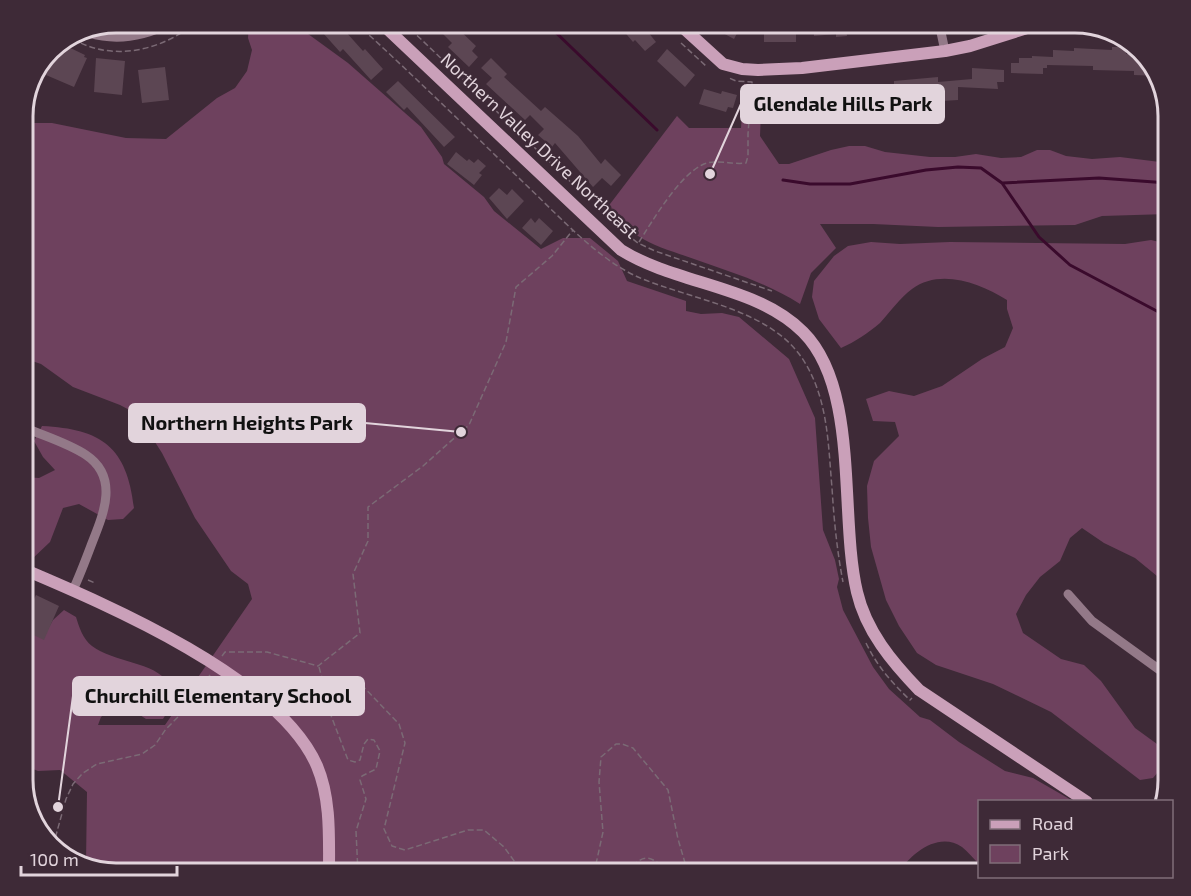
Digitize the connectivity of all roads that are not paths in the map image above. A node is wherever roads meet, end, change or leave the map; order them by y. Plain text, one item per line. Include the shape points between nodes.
1 (145, 33) edge
2 (393, 33) edge
3 (689, 33) edge
4 (941, 33) edge
5 (1010, 33) edge
6 (100, 35) edge
7 (945, 51) junction
8 (33, 432) edge
9 (33, 573) edge
10 (73, 590) junction
11 (1068, 594) dead end
12 (1158, 669) edge
13 (1086, 800) edge
14 (329, 863) edge

1 - 6 street via 135,37
2 - 13 street, Northern Valley Drive Northeast via 621,250 649,265 765,305 803,332 826,366 833,387 857,592 884,651 919,690
3 - 7 street via 723,64 742,69 802,68
4 - 7 street
5 - 7 street
8 - 10 street via 87,456 106,480 104,512
9 - 10 street
10 - 14 street via 133,618 216,666 278,713 298,734 318,768 327,807
11 - 12 street via 1092,621

